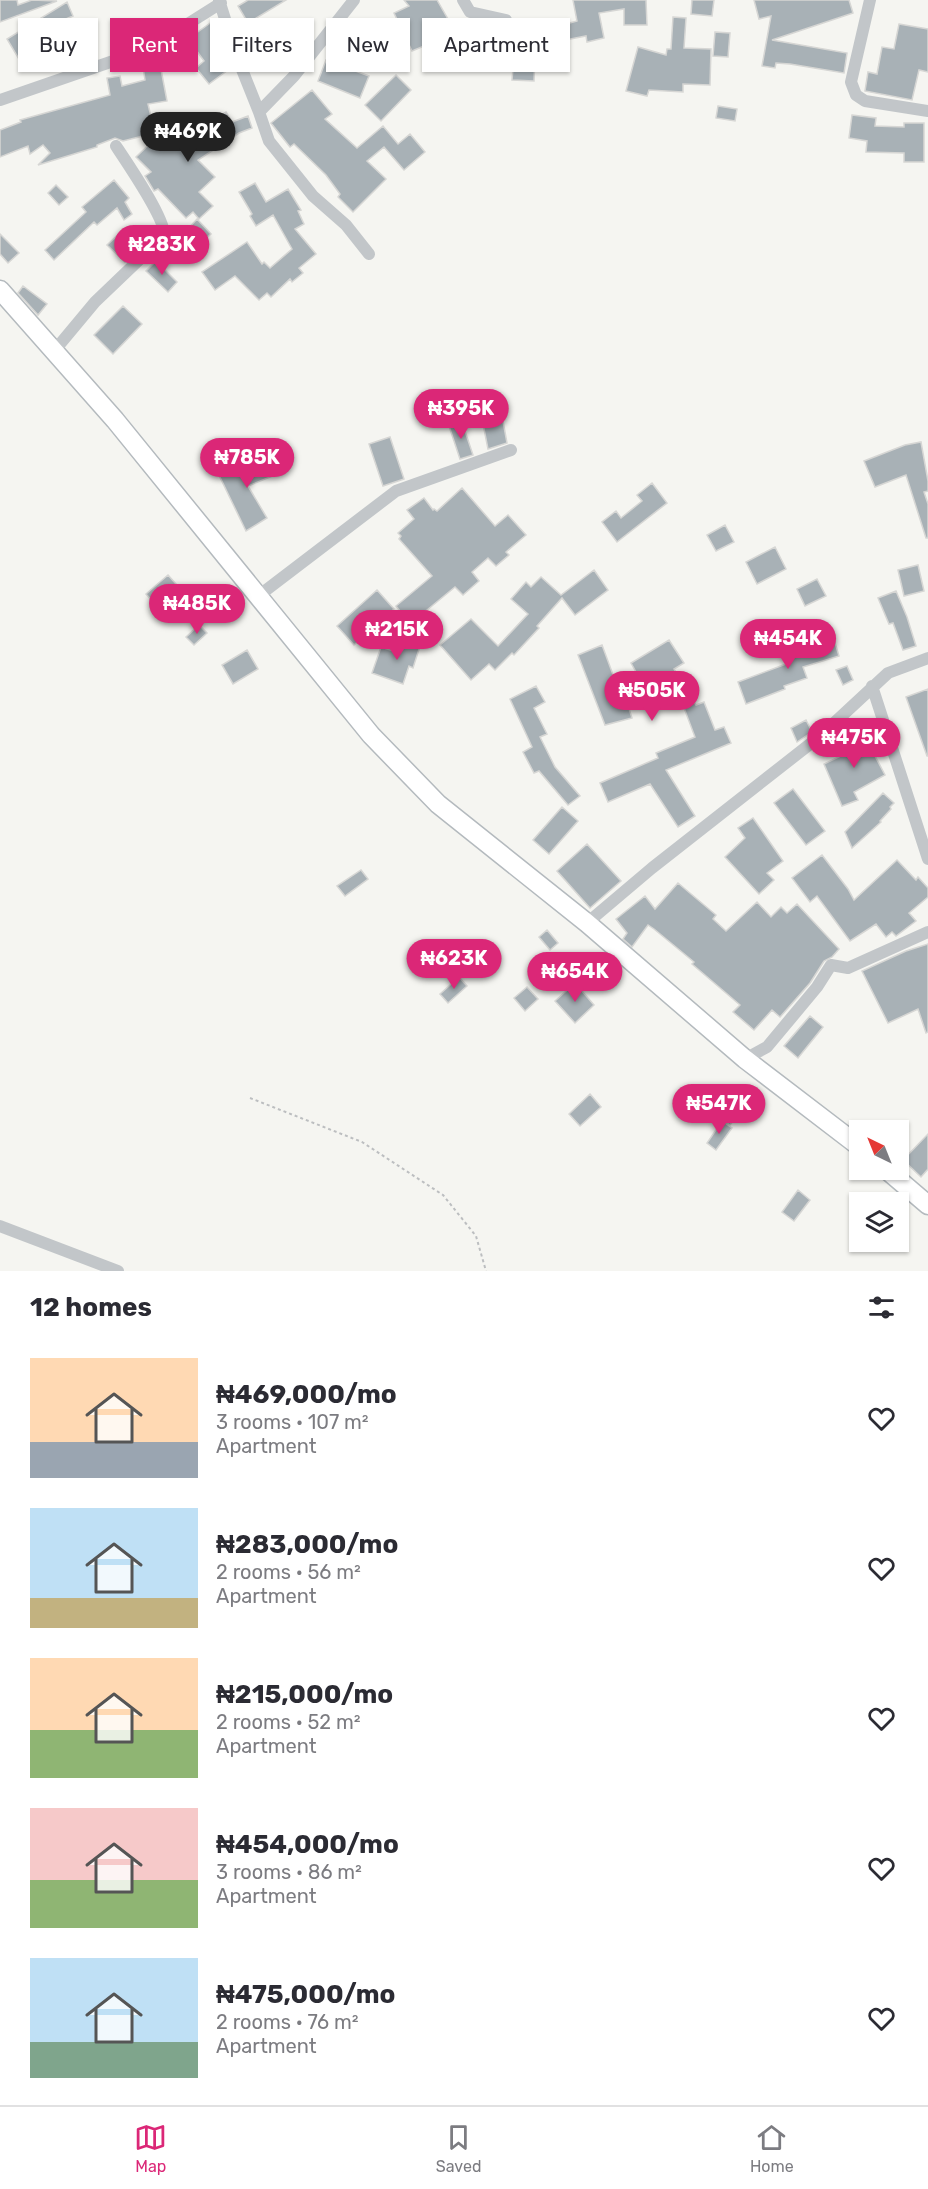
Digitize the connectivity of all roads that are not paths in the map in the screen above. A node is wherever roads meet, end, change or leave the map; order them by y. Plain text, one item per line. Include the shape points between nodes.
1 (354, 0) edge
2 (463, 0) edge
3 (870, 0) edge
4 (220, 2) edge
5 (497, 18) edge
6 (0, 100) edge
7 (928, 111) edge
8 (259, 112) junction
9 (116, 146) dead end
10 (369, 254) dead end
11 (0, 290) edge
12 (55, 350) junction
13 (512, 450) dead end
14 (257, 597) junction
15 (928, 657) edge
16 (872, 686) junction
17 (928, 859) edge
18 (587, 923) junction
19 (928, 932) edge
20 (745, 1059) junction
21 (849, 1139) edge
22 (899, 1180) edge
23 (928, 1205) edge
24 (0, 1226) edge
25 (118, 1271) edge

1 - 8 street via 294,76
2 - 5 street via 470,12
3 - 7 street via 851,82 856,95 864,101
4 - 6 street via 148,49
4 - 8 street
8 - 10 street via 269,141 313,196
9 - 12 street via 139,180 163,226 164,236 95,302
11 - 12 main road
12 - 14 main road
13 - 14 street via 396,491
14 - 18 main road via 370,735 438,804
15 - 16 street via 900,667
16 - 17 street
16 - 18 street via 819,737
18 - 20 main road
19 - 20 street via 848,968 831,965 767,1047
20 - 21 main road
22 - 23 main road
24 - 25 street

